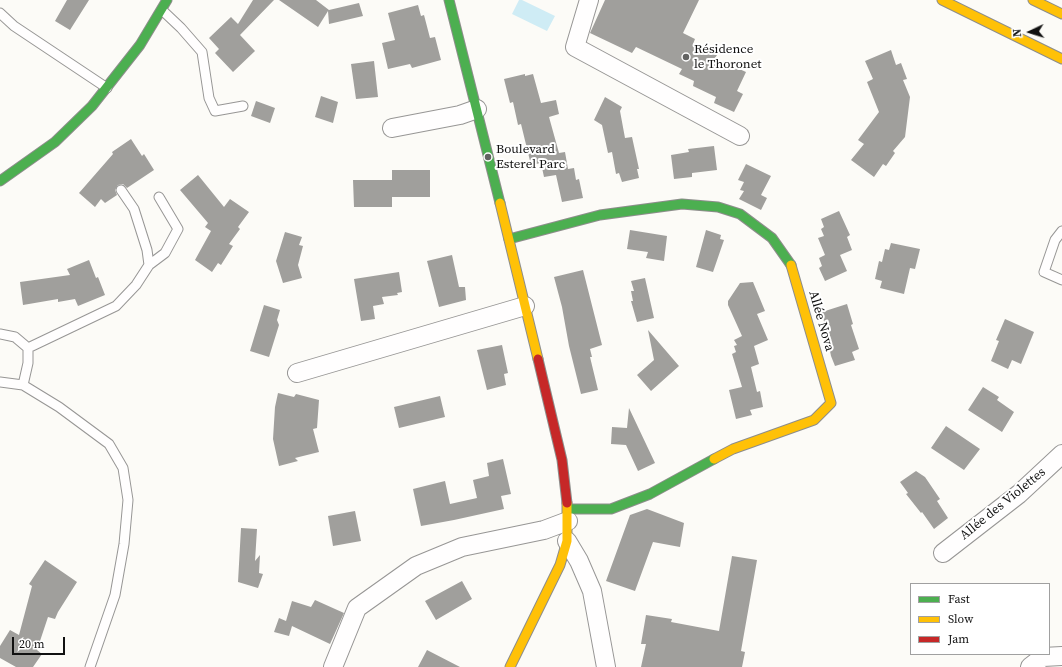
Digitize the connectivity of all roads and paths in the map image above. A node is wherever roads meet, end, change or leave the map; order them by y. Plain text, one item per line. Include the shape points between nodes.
1 (167, 0) edge
2 (449, 0) edge
3 (589, 0) edge
4 (942, 0) edge
5 (1033, 0) edge
6 (162, 10) junction
7 (0, 13) edge
8 (1062, 14) edge
9 (1062, 60) edge
10 (107, 88) junction
11 (243, 106) dead end
12 (477, 109) junction
13 (392, 128) dead end
14 (740, 136) dead end
15 (0, 181) edge
16 (121, 190) dead end
17 (159, 197) dead end
18 (1062, 231) edge
19 (509, 239) junction
20 (149, 265) junction
21 (1062, 280) edge
22 (525, 306) junction
23 (0, 334) edge
24 (28, 348) junction
25 (297, 373) dead end
26 (0, 382) edge
27 (23, 385) junction
28 (1062, 454) edge
29 (568, 515) junction
30 (567, 541) junction
31 (943, 553) dead end
32 (1062, 656) edge
33 (90, 667) edge
34 (333, 667) edge
35 (510, 667) edge
36 (606, 667) edge
37 (1030, 667) edge

1 - 6 street
2 - 12 street
3 - 14 street via 575,47
4 - 9 street
5 - 8 street
6 - 10 street via 140,45
6 - 11 lane via 202,52 209,98 215,111
7 - 10 lane via 14,26
10 - 15 street via 55,142
12 - 13 street via 460,115
12 - 19 street
16 - 20 lane via 134,209
17 - 20 lane via 178,229 165,253
18 - 21 lane via 1055,240 1044,272
19 - 22 street
19 - 29 street, Allée Nova via 600,215 682,204 718,207 740,214 772,238 792,266 831,403 814,420 733,449 650,494 612,509
20 - 24 lane via 116,306
22 - 25 street
22 - 29 street via 562,460
23 - 24 lane via 15,337
24 - 27 lane via 28,363
26 - 27 lane
27 - 33 lane via 59,407 109,444 123,468 128,500 123,551 115,595
28 - 31 street, Allée des Violettes via 1019,494
29 - 30 street
29 - 34 street via 544,530 462,547 416,566 357,608
30 - 35 street via 560,565
30 - 36 street via 592,591
32 - 37 street via 1043,657

